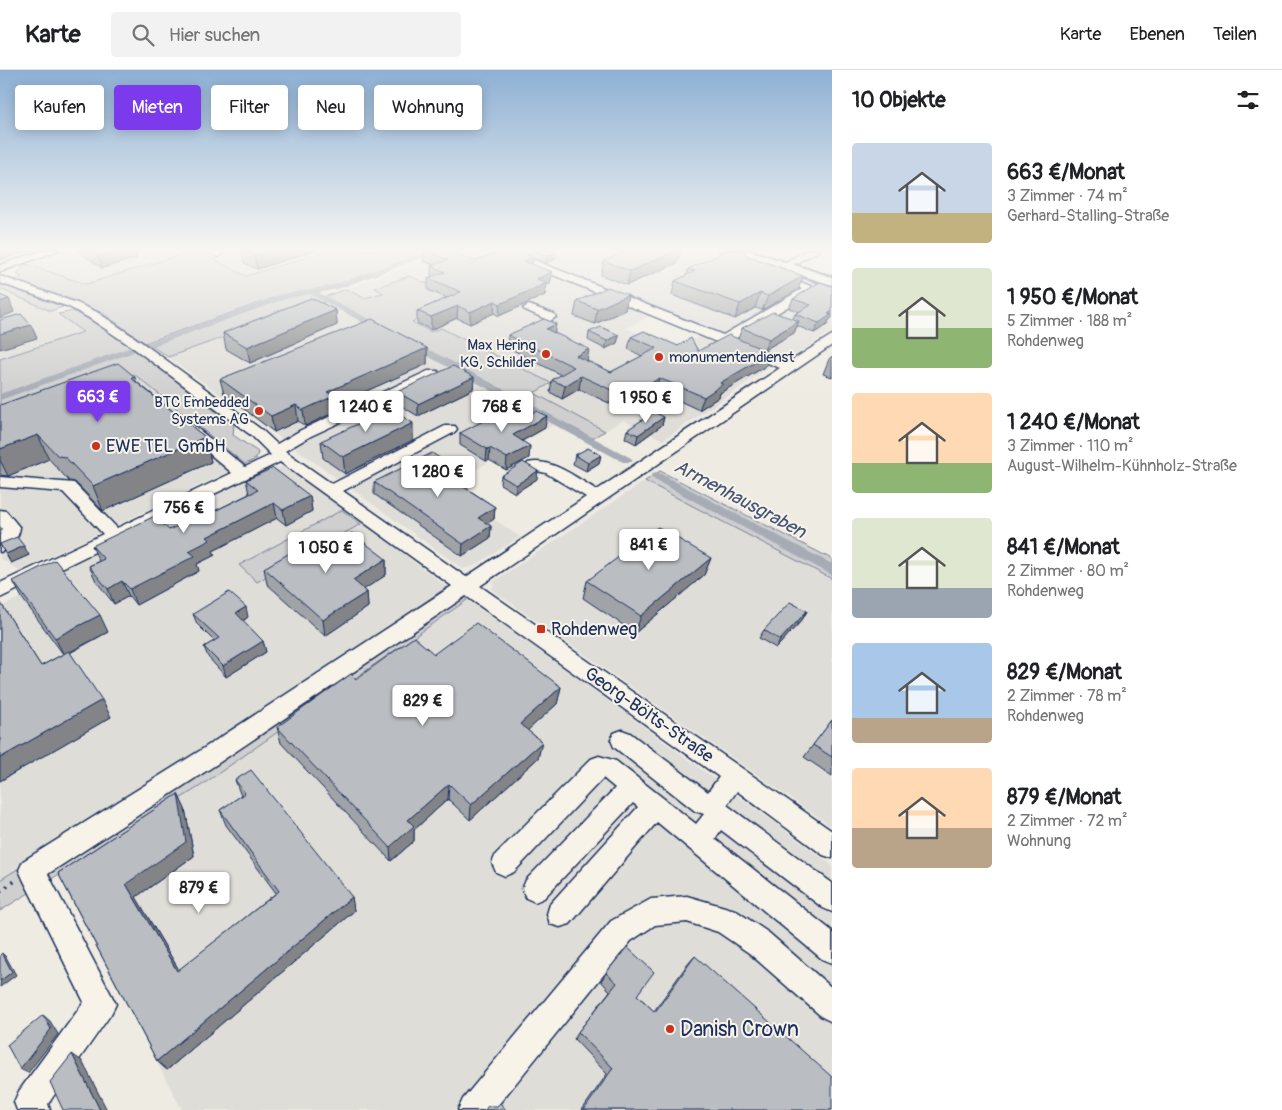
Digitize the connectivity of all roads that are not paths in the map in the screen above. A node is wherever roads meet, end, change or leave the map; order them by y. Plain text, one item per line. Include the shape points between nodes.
1 (52, 299) edge
2 (621, 299) edge
3 (795, 299) edge
4 (530, 308) dead end
5 (550, 317) dead end
6 (832, 339) edge
7 (724, 340) junction
8 (790, 367) junction
9 (434, 374) edge
10 (173, 416) edge
11 (450, 429) dead end
12 (278, 453) junction
13 (534, 466) edge
14 (244, 474) junction
15 (0, 482) edge
16 (331, 491) junction
17 (598, 497) junction
18 (0, 514) edge
19 (114, 535) junction
20 (0, 546) edge
21 (465, 586) junction
22 (0, 591) edge
23 (622, 740) dead end
24 (735, 775) junction
25 (631, 788) junction
26 (654, 806) junction
27 (716, 809) junction
28 (698, 841) junction
29 (832, 846) edge
30 (505, 863) dead end
31 (535, 889) dead end
32 (832, 899) edge
33 (560, 914) dead end
34 (832, 949) edge
35 (832, 1007) edge
36 (34, 1110) edge
37 (474, 1110) edge

1 - 12 street via 93,314 257,433
2 - 7 street
3 - 7 street
4 - 5 street
6 - 8 street
7 - 8 street
8 - 17 street
9 - 12 street via 306,433
10 - 14 street
11 - 16 street
12 - 14 street
12 - 16 street, Georg-Bölts-Straße
13 - 17 street via 551,470
14 - 19 street
15 - 19 street via 68,487
16 - 21 street, Georg-Bölts-Straße
17 - 21 street
18 - 20 street via 11,528
19 - 22 street
21 - 24 street, Georg-Bölts-Straße
21 - 36 street via 209,757 32,870 101,1004 30,1102
23 - 27 street
24 - 27 street
24 - 29 street, Georg-Bölts-Straße
25 - 26 street
25 - 30 street via 608,768 599,766
25 - 31 street
26 - 28 street
26 - 33 street
27 - 28 street
27 - 32 street
28 - 34 street
35 - 37 street via 759,943 725,920 687,909 651,912 621,931

